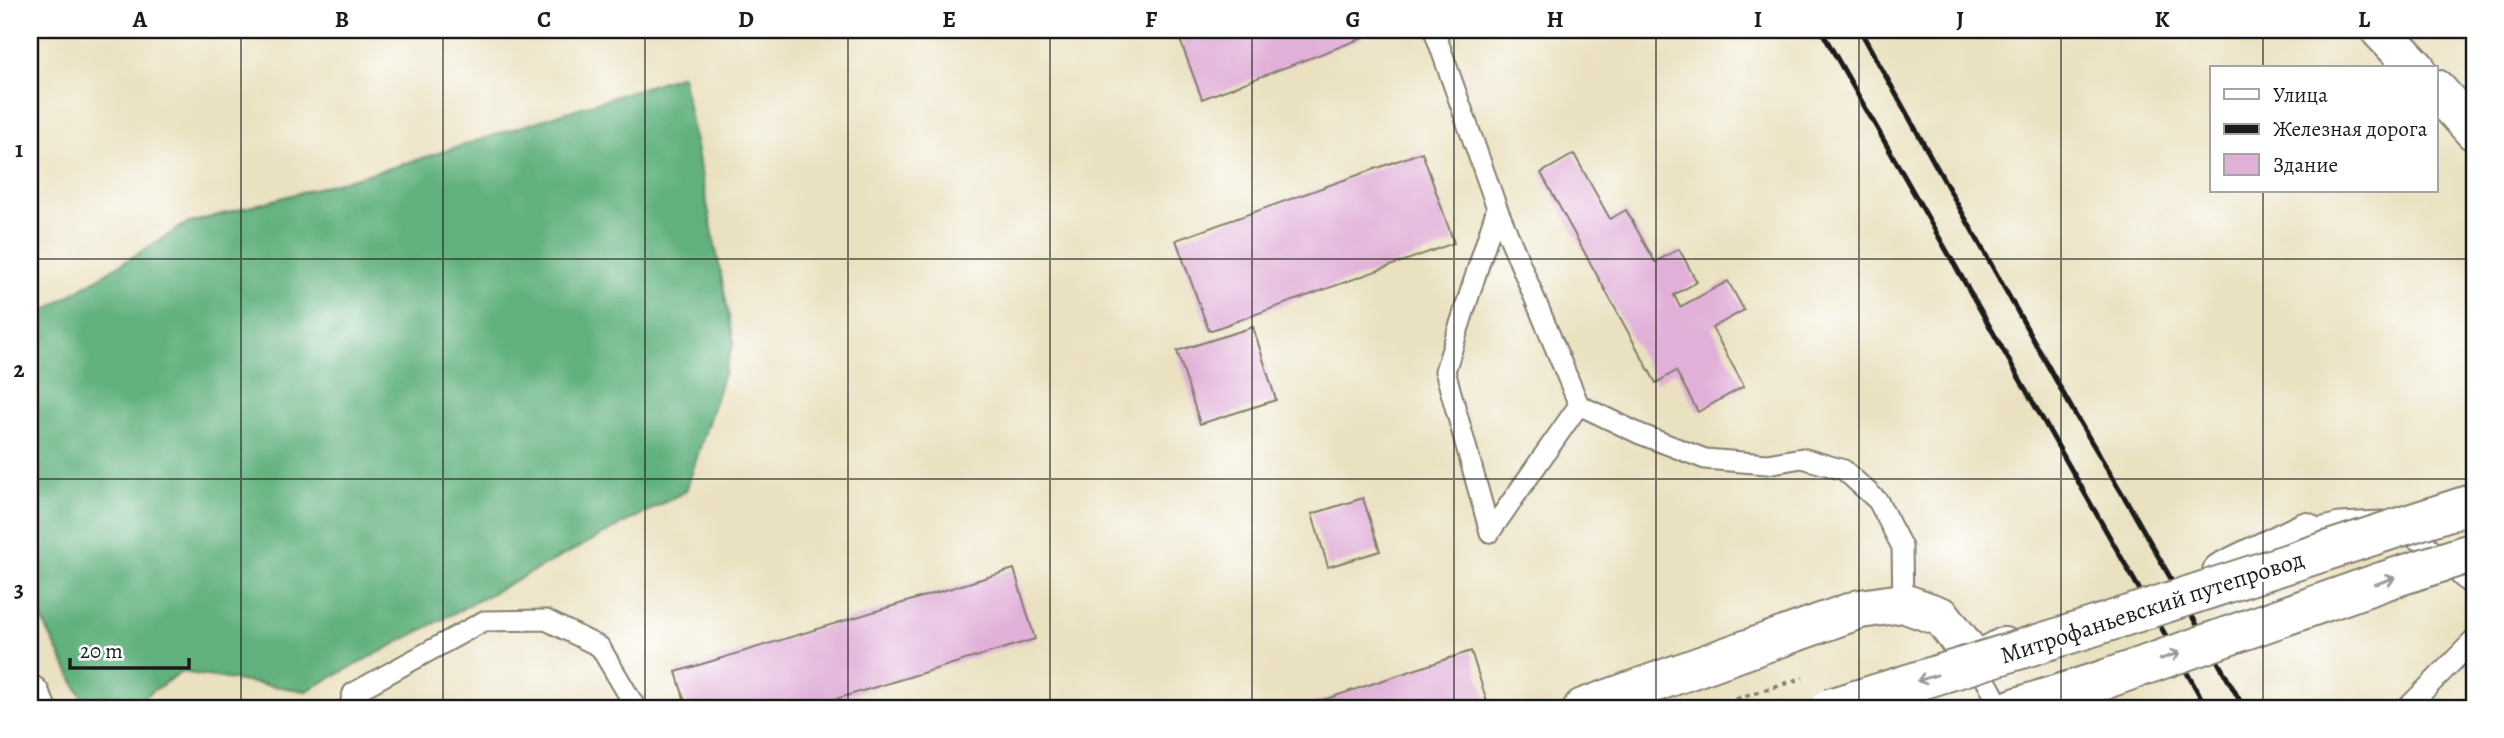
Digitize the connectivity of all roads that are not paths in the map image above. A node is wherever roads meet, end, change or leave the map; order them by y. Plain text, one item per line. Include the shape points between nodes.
1 (1434, 30) edge
2 (2380, 30) edge
3 (2414, 66) edge
4 (2438, 91) edge
5 (2474, 131) edge
6 (1497, 208) junction
7 (1578, 405) junction
8 (2474, 503) edge
9 (2305, 532) joint
10 (2474, 551) edge
11 (2474, 589) edge
12 (1903, 603) junction
13 (2474, 640) edge
14 (1976, 662) junction
15 (30, 695) edge
16 (36, 708) edge
17 (349, 708) edge
18 (636, 708) edge
19 (1583, 708) edge
20 (1829, 708) edge
21 (2001, 708) edge
22 (2014, 708) edge
23 (2407, 708) edge

1 - 6 lane
2 - 3 main road
4 - 5 main road
6 - 7 lane
6 - 7 lane via 1445,371 1490,532
7 - 12 lane via 1705,459 1767,464 1802,458 1844,470 1878,501 1902,547
8 -> 20 main road, Митрофаньевский путепровод, bridge
9 - 11 lane via 2339,523 2382,521 2426,544
9 - 14 main road via 2216,575 2018,639
22 -> 10 main road, Митрофаньевский путепровод, bridge
12 - 14 main road via 1942,617
12 - 19 main road via 1860,608
13 - 23 lane
14 - 21 lane
15 - 16 main road
17 - 18 lane via 353,693 484,621 546,620 600,647

